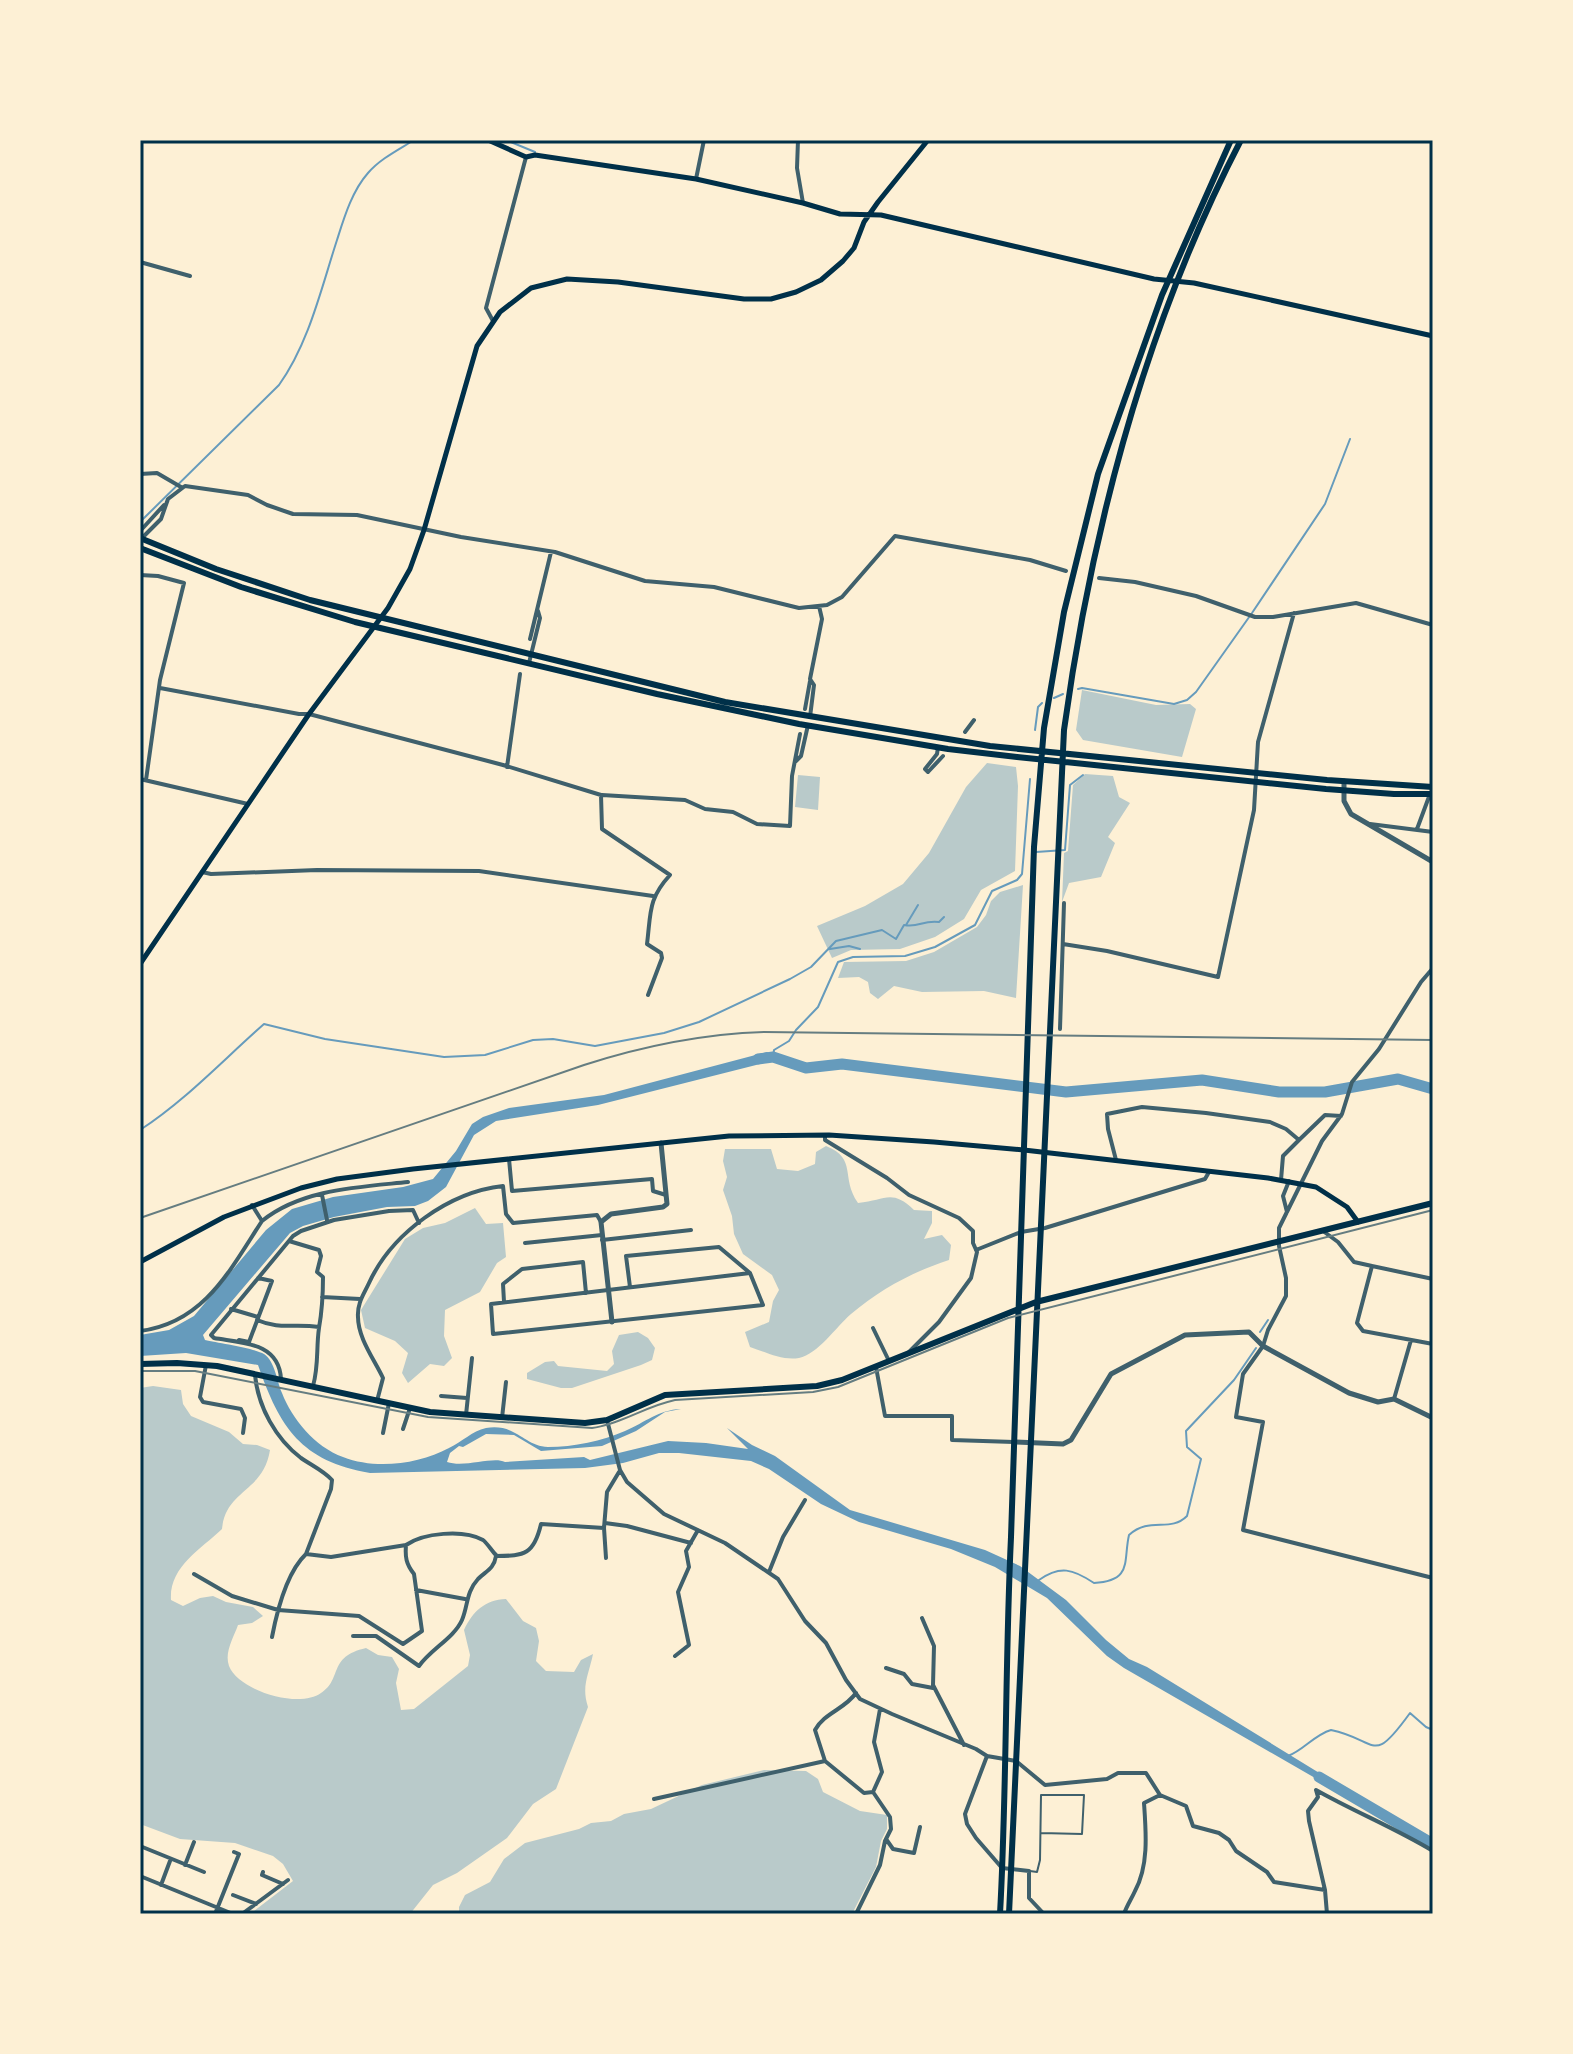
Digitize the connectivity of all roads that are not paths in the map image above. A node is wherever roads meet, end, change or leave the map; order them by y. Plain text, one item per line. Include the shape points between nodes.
1 (488, 140) edge
2 (704, 140) edge
3 (798, 140) edge
4 (928, 140) edge
5 (1231, 140) edge
6 (1241, 140) edge
7 (526, 157) junction
8 (696, 179) junction
9 (803, 203) junction
10 (870, 213) junction
11 (140, 262) edge
12 (190, 276) dead end
13 (1168, 280) junction
14 (1177, 281) junction
15 (493, 321) junction
16 (1433, 336) edge
17 (140, 474) edge
18 (180, 486) junction
19 (168, 499) junction
20 (142, 529) dead end
21 (424, 530) junction
22 (140, 539) edge
23 (140, 548) edge
24 (551, 552) junction
25 (1066, 571) dead end
26 (140, 575) edge
27 (1099, 578) dead end
28 (819, 606) junction
29 (537, 608) junction
30 (1294, 613) junction
31 (380, 618) junction
32 (1433, 625) edge
33 (374, 626) junction
34 (530, 639) dead end
35 (531, 654) junction
36 (529, 663) junction
37 (520, 674) dead end
38 (810, 679) junction
39 (160, 688) junction
40 (805, 709) dead end
41 (309, 714) junction
42 (974, 720) dead end
43 (808, 722) junction
44 (965, 732) dead end
45 (800, 734) dead end
46 (938, 747) junction
47 (1042, 750) junction
48 (1064, 752) junction
49 (943, 756) dead end
50 (1041, 759) junction
51 (796, 761) junction
52 (1063, 761) junction
53 (507, 767) junction
54 (1251, 776) junction
55 (143, 780) edge
56 (1344, 781) junction
57 (1432, 789) edge
58 (1343, 790) junction
59 (601, 795) junction
60 (248, 804) junction
61 (1364, 823) junction
62 (1417, 829) junction
63 (1433, 832) edge
64 (1433, 862) edge
65 (202, 872) junction
66 (653, 896) junction
67 (1064, 903) dead end
68 (1063, 944) junction
69 (140, 964) edge
70 (1433, 968) edge
71 (648, 995) dead end
72 (1060, 1029) dead end
73 (1341, 1116) junction
74 (825, 1135) junction
75 (1299, 1140) junction
76 (661, 1143) junction
77 (1024, 1150) junction
78 (1044, 1152) junction
79 (509, 1159) junction
80 (1117, 1162) junction
81 (1209, 1172) junction
82 (1281, 1180) junction
83 (1289, 1181) junction
84 (408, 1182) dead end
85 (1303, 1183) junction
86 (668, 1195) junction
87 (322, 1197) junction
88 (1433, 1203) edge
89 (252, 1205) junction
90 (1287, 1212) junction
91 (327, 1220) junction
92 (262, 1221) junction
93 (601, 1222) junction
94 (1358, 1222) junction
95 (419, 1223) junction
96 (1040, 1229) junction
97 (691, 1230) dead end
98 (1323, 1231) junction
99 (1021, 1232) junction
100 (602, 1238) junction
101 (289, 1241) junction
102 (1278, 1242) junction
103 (525, 1243) dead end
104 (976, 1250) junction
105 (140, 1262) edge
106 (1372, 1266) junction
107 (750, 1273) junction
108 (258, 1278) junction
109 (1433, 1279) edge
110 (630, 1287) junction
111 (607, 1290) junction
112 (586, 1293) junction
113 (322, 1297) junction
114 (361, 1299) junction
115 (504, 1302) junction
116 (1036, 1302) junction
117 (1018, 1308) junction
118 (231, 1309) junction
119 (258, 1319) junction
120 (612, 1322) junction
121 (319, 1327) junction
122 (873, 1328) dead end
123 (140, 1331) edge
124 (211, 1335) junction
125 (1411, 1340) junction
126 (1433, 1344) edge
127 (1263, 1346) junction
128 (909, 1353) junction
129 (472, 1358) dead end
130 (889, 1361) junction
131 (140, 1364) edge
132 (206, 1365) junction
133 (876, 1367) junction
134 (257, 1374) junction
135 (280, 1378) junction
136 (506, 1382) dead end
137 (313, 1386) junction
138 (441, 1396) dead end
139 (467, 1398) junction
140 (1394, 1399) junction
141 (377, 1401) junction
142 (389, 1403) junction
143 (410, 1408) junction
144 (466, 1415) junction
145 (502, 1418) junction
146 (1433, 1418) edge
147 (607, 1420) junction
148 (403, 1429) dead end
149 (243, 1433) dead end
150 (383, 1433) dead end
151 (1014, 1442) junction
152 (1032, 1443) junction
153 (619, 1468) junction
154 (805, 1500) dead end
155 (605, 1526) junction
156 (698, 1530) junction
157 (691, 1543) junction
158 (406, 1545) junction
159 (306, 1554) junction
160 (496, 1556) junction
161 (606, 1558) dead end
162 (769, 1572) junction
163 (194, 1574) dead end
164 (1433, 1578) edge
165 (416, 1590) junction
166 (465, 1599) junction
167 (278, 1610) junction
168 (922, 1618) dead end
169 (353, 1636) dead end
170 (272, 1637) dead end
171 (675, 1656) dead end
172 (886, 1668) dead end
173 (935, 1689) junction
174 (856, 1693) junction
175 (880, 1709) junction
176 (964, 1745) junction
177 (987, 1756) junction
178 (1007, 1758) junction
179 (825, 1761) junction
180 (1016, 1761) junction
181 (873, 1792) junction
182 (1160, 1795) junction
183 (654, 1799) dead end
184 (920, 1827) dead end
185 (1041, 1833) junction
186 (886, 1839) junction
187 (194, 1842) dead end
188 (140, 1846) edge
189 (1433, 1851) edge
190 (234, 1852) dead end
191 (170, 1860) junction
192 (185, 1865) junction
193 (1002, 1868) junction
194 (1011, 1869) junction
195 (1029, 1871) junction
196 (204, 1872) dead end
197 (263, 1872) dead end
198 (140, 1876) edge
199 (288, 1880) dead end
200 (283, 1884) junction
201 (161, 1885) junction
202 (1325, 1890) junction
203 (233, 1895) dead end
204 (256, 1904) junction
205 (217, 1911) edge
206 (233, 1914) edge
207 (242, 1914) edge
208 (856, 1914) edge
209 (1000, 1914) edge
210 (1009, 1914) edge
211 (1044, 1914) edge
212 (1124, 1914) edge
213 (1327, 1914) edge

1 - 7 main road
2 - 8 street
3 - 9 street
4 - 10 main road
5 - 13 highway
6 - 14 highway
7 - 8 main road
7 - 15 street via 486,308
8 - 9 main road
9 - 10 main road via 840,214
10 - 13 main road
10 - 15 main road via 843,261 821,280 783,296 744,299 567,279 531,288
11 - 12 street
13 - 14 main road
13 - 47 highway via 1088,509 1064,612
14 - 16 main road
14 - 48 highway via 1125,436 1088,591
15 - 21 main road via 477,346
17 - 18 street via 157,473
18 - 19 street
18 - 21 street via 242,493 293,514 357,515
19 - 20 street
19 - 22 street via 161,519
21 - 24 street
21 - 31 main road via 410,569
22 - 31 highway via 256,583
23 - 33 highway via 278,599
24 - 28 street via 645,581 714,587 794,608
24 - 29 street
25 - 28 street via 895,536 842,597
26 - 39 street via 184,583
27 - 30 street via 1196,596 1255,617
28 - 38 street via 822,619
29 - 34 street
29 - 35 street via 540,618
30 - 32 street via 1356,603
30 - 54 street
31 - 33 main road
31 - 35 highway
33 - 36 highway
33 - 41 main road
35 - 36 street
35 - 43 highway
36 - 43 highway
37 - 53 street
38 - 40 street
38 - 43 street via 814,685
39 - 41 street
39 - 55 street
41 - 53 street
41 - 60 main road
42 - 44 street
43 - 46 highway
43 - 47 highway
43 - 51 street
45 - 51 street
46 - 49 street via 925,769 928,772
46 - 50 highway
47 - 48 highway
47 - 50 highway
48 - 52 highway
48 - 54 highway
50 - 52 highway
50 - 77 highway
51 - 59 street via 790,826 757,824 685,800
52 - 54 highway
52 - 78 highway
53 - 59 street
54 - 56 highway
54 - 58 highway
54 - 68 street via 1254,810 1218,977
55 - 60 street
56 - 57 highway
56 - 58 street
57 - 58 highway
57 - 62 street
58 - 61 street via 1346,807
59 - 66 street via 602,829 670,875
60 - 65 main road
61 - 62 street
61 - 64 street
62 - 63 street
65 - 66 street via 479,871
65 - 69 main road
66 - 71 street via 647,944 662,958
67 - 68 street
68 - 72 street
70 - 73 street via 1352,1082
73 - 75 street via 1325,1115
73 - 85 street via 1322,1141
74 - 76 main road
74 - 77 main road
74 - 104 street via 825,1140 909,1195 959,1218 973,1231
75 - 80 street via 1270,1122 1142,1107 1107,1114
75 - 82 street via 1283,1156
76 - 79 main road
76 - 86 street
77 - 78 main road
77 - 99 highway
78 - 80 main road
78 - 96 highway
79 - 86 street via 512,1191 652,1179 653,1191
79 - 89 main road via 337,1179
80 - 81 main road
81 - 82 main road
81 - 96 street via 1205,1179
82 - 83 main road
83 - 85 main road
83 - 90 street via 1283,1196
84 - 87 street
85 - 90 street
85 - 94 main road via 1334,1197
86 - 93 street via 663,1207 611,1214
87 - 91 street
87 - 92 street via 285,1206
88 - 94 highway
89 - 92 street
89 - 105 main road
90 - 102 street
91 - 95 street via 413,1210
91 - 101 street
92 - 123 street via 200,1306 172,1324
93 - 95 street via 597,1215 513,1223 506,1214 503,1186 469,1194
93 - 100 street
94 - 98 highway
95 - 114 street via 383,1258
96 - 99 street
96 - 116 highway
97 - 100 street
98 - 102 highway
98 - 106 street via 1354,1262
99 - 104 street
99 - 117 highway
100 - 103 street
100 - 111 street
101 - 108 street
101 - 113 street via 319,1250
102 - 116 highway
102 - 127 street via 1286,1296
104 - 128 street via 971,1278
106 - 109 street
106 - 125 street via 1357,1323 1363,1331
107 - 110 street
107 - 110 street via 719,1247 626,1256
107 - 120 street via 763,1305
108 - 118 street
108 - 119 street via 272,1281
110 - 111 street
111 - 112 street
111 - 120 street
112 - 115 street
112 - 115 street via 583,1262 552,1265 522,1269 503,1284
113 - 114 street
113 - 121 street
114 - 141 street via 360,1331 383,1378
115 - 120 street via 491,1304 493,1334
116 - 117 highway
116 - 152 highway
117 - 128 highway
117 - 151 highway
118 - 119 street
118 - 124 street
119 - 121 street via 274,1328
119 - 124 street via 249,1342
121 - 137 street via 319,1367
122 - 130 street
124 - 135 street via 265,1348 278,1363
125 - 126 street
125 - 140 street
127 - 140 street via 1349,1393 1378,1402
127 - 152 street via 1249,1332 1178,1338 1111,1374 1071,1440
127 - 164 street via 1243,1374 1237,1400 1236,1417 1263,1422 1243,1530
128 - 130 highway
129 - 139 street
130 - 133 highway
131 - 132 highway
132 - 134 highway
132 - 149 street via 200,1397 241,1409
133 - 147 highway via 817,1386 665,1395
133 - 151 street via 885,1416 952,1416 952,1440
134 - 135 highway
134 - 159 street via 273,1426 297,1455 332,1480
135 - 137 highway
136 - 145 street
137 - 141 highway
138 - 139 street
139 - 144 street
140 - 146 street
141 - 142 highway
142 - 143 highway
142 - 150 street
143 - 144 highway
143 - 148 street
144 - 145 highway
145 - 147 highway
147 - 153 street
151 - 152 street
151 - 178 highway
152 - 180 highway
153 - 155 street via 607,1492
153 - 156 street via 627,1482 664,1514
154 - 162 street
155 - 157 street via 627,1526
155 - 160 street via 541,1524 526,1553
155 - 161 street
156 - 157 street
156 - 162 street
157 - 171 street via 686,1551 689,1567 678,1592 689,1645
158 - 159 street via 331,1557
158 - 160 street via 450,1533 483,1540
158 - 165 street
159 - 167 street via 298,1561
160 - 166 street
162 - 174 street via 826,1643
163 - 167 street via 232,1596
165 - 166 street
165 - 167 street via 422,1631 403,1644 359,1616
166 - 169 street via 462,1620 419,1666 376,1636
167 - 170 street
168 - 173 street via 934,1646
172 - 173 street via 904,1674 912,1684
173 - 176 street
174 - 175 street
174 - 179 street via 815,1730
175 - 176 street
175 - 181 street via 874,1742 882,1772
176 - 177 street
177 - 178 street
177 - 193 street via 965,1814 976,1838
178 - 180 street
178 - 193 highway
179 - 181 street via 864,1793
179 - 183 street
180 - 182 street via 1045,1785 1146,1773
180 - 194 highway
181 - 186 street via 890,1817
182 - 202 street via 1186,1806 1193,1826 1219,1833 1274,1882
182 - 212 street via 1144,1803 1146,1854
184 - 186 street via 914,1853 893,1849
185 - 185 lane via 1082,1834 1084,1795 1041,1795
185 - 195 lane via 1037,1872
186 - 208 street via 880,1865
187 - 192 street
188 - 191 street
189 - 202 street via 1316,1790 1318,1797 1308,1811
190 - 205 street via 239,1854
191 - 192 street
191 - 201 street
192 - 196 street
193 - 194 street
193 - 209 highway
194 - 195 street
194 - 210 highway
195 - 211 street via 1029,1898
197 - 200 street
198 - 201 street
199 - 200 street
200 - 204 street
201 - 205 street
202 - 213 street
203 - 204 street
204 - 207 street
205 - 206 street

